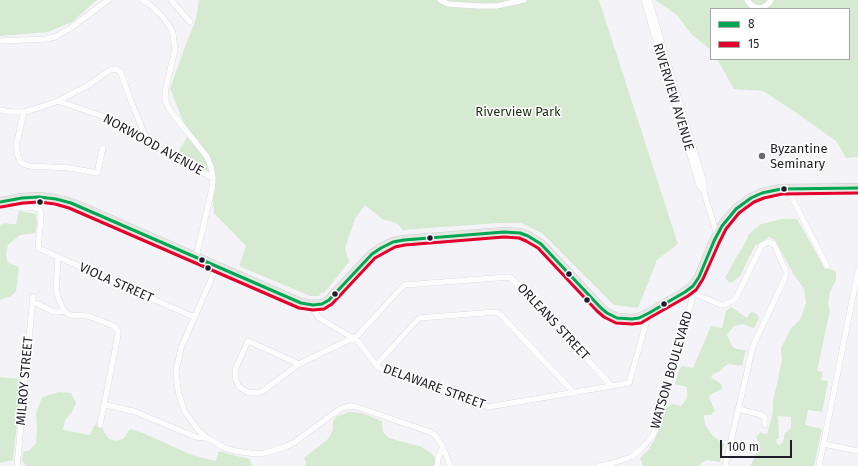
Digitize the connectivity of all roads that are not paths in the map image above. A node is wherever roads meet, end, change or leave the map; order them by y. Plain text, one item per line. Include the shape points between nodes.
1 (108, 0) edge
2 (142, 0) edge
3 (171, 0) edge
4 (440, 0) edge
5 (524, 0) edge
6 (644, 0) edge
7 (649, 0) edge
8 (747, 0) edge
9 (771, 0) edge
10 (190, 22) dead end
11 (0, 41) edge
12 (58, 101) junction
13 (0, 110) edge
14 (24, 112) junction
15 (148, 143) junction
16 (103, 148) dead end
17 (213, 178) junction
18 (787, 188) junction
19 (858, 188) edge
20 (704, 192) junction
21 (3, 201) edge
22 (717, 235) junction
23 (58, 257) junction
24 (196, 257) junction
25 (217, 266) junction
26 (827, 266) dead end
27 (858, 271) edge
28 (691, 288) junction
29 (33, 296) dead end
30 (32, 303) junction
31 (310, 305) junction
32 (64, 311) junction
33 (649, 313) junction
34 (194, 316) junction
35 (354, 338) junction
36 (300, 364) junction
37 (376, 365) junction
38 (612, 386) junction
39 (574, 393) junction
40 (105, 405) junction
41 (738, 410) junction
42 (100, 425) dead end
43 (765, 425) dead end
44 (206, 438) junction
45 (824, 444) junction
46 (443, 447) junction
47 (858, 451) edge
48 (17, 466) edge
49 (437, 466) edge
50 (450, 466) edge
51 (599, 466) edge
52 (725, 466) edge
53 (819, 466) edge

1 - 11 street via 55,37
2 - 17 street via 162,16 172,30 175,50 165,99 169,109 207,157
3 - 10 street
4 - 5 street via 448,4 479,6 496,6
6 - 20 street, RIVERVIEW AVENUE via 699,185
7 - 20 street, RIVERVIEW AVENUE via 704,183
8 - 9 street via 758,8 762,8
12 - 14 street
12 - 15 street, NORWOOD AVENUE via 108,118
12 - 15 street via 114,68 121,73
13 - 14 street
14 - 16 street via 16,146 21,163 97,173
15 - 17 street, NORWOOD AVENUE
17 - 24 street
18 - 19 main road
18 - 22 main road via 762,193 746,202 728,218
18 - 26 street
20 - 22 street, RIVERVIEW AVENUE
21 - 23 street, VIOLA STREET via 14,207 40,210 38,248
21 - 24 main road via 39,197 71,203
22 - 28 main road via 699,277
23 - 32 street via 56,289
23 - 34 street, VIOLA STREET
24 - 25 main road
25 - 31 main road
25 - 34 street
27 - 45 street
28 - 33 main road
28 - 41 street via 698,295 721,305 734,300 762,245 769,242 774,244 785,269 784,280 753,346
28 - 51 street, WATSON BOULEVARD via 692,299 653,435 641,450 631,457
29 - 30 street, MILROY STREET
30 - 32 street via 54,312
30 - 48 street, MILROY STREET
31 - 33 main road via 319,305 327,301 372,254 393,242 510,232 533,238 610,315 632,319
31 - 35 street, DELAWARE STREET via 320,318
32 - 40 street via 70,315 88,316 99,320 114,326 118,331
33 - 38 street, DELAWARE STREET via 629,383
34 - 44 street via 181,348 176,379 185,412
35 - 36 street, ORLEANS STREET
35 - 37 street, DELAWARE STREET
35 - 38 street, ORLEANS STREET via 404,285 510,278
36 - 36 street, ORLEANS STREET via 257,393 247,392 237,384 235,373 248,341
37 - 39 street, DELAWARE STREET via 488,407
37 - 39 street via 419,318 496,312
38 - 39 street, DELAWARE STREET
40 - 42 street
40 - 44 street via 133,411 196,437
41 - 43 street via 762,415 765,418
41 - 52 street
44 - 46 street via 236,451 256,454 275,451 295,442 342,408 351,406 434,434
45 - 47 street
45 - 53 street
46 - 49 street
46 - 50 street

